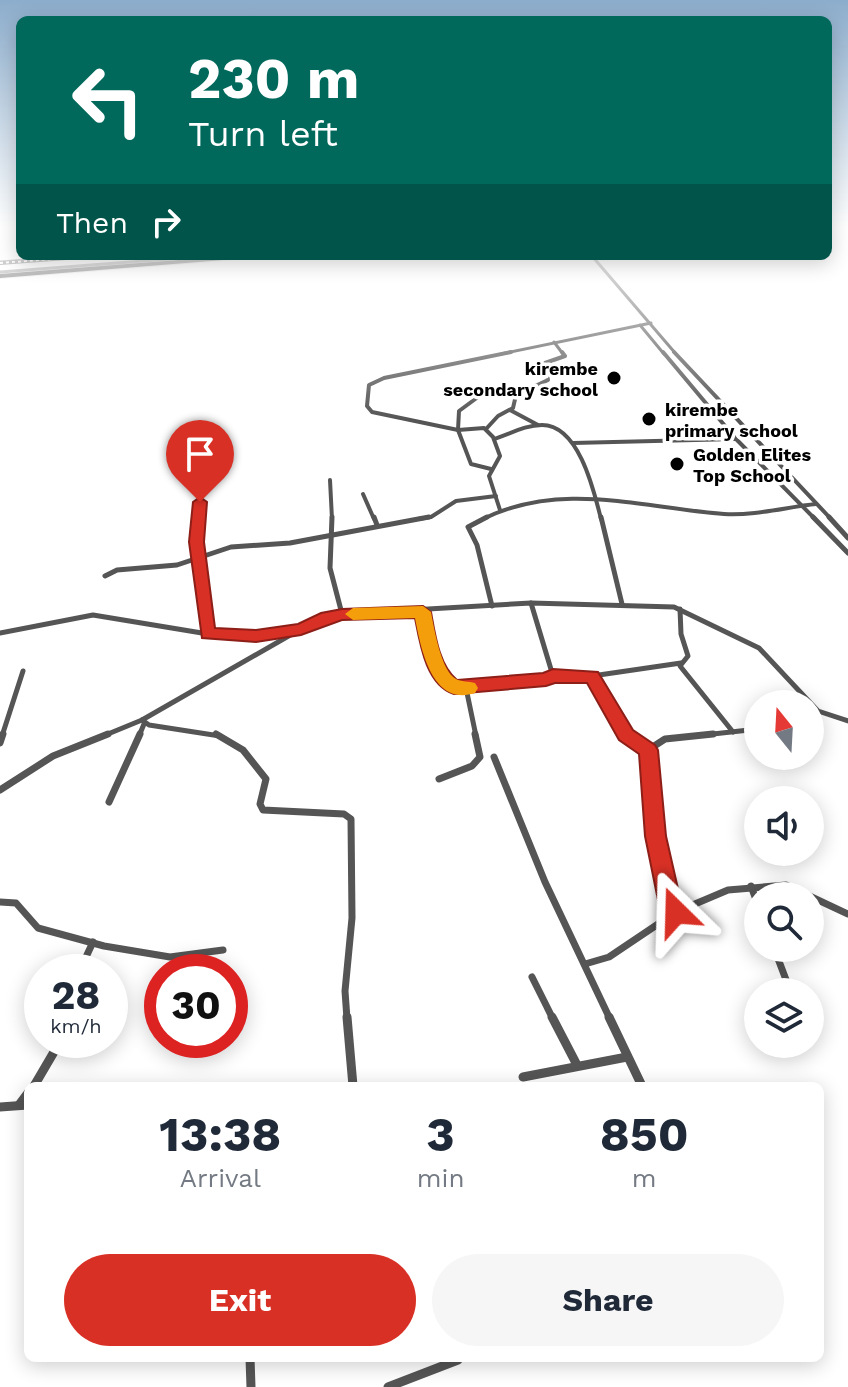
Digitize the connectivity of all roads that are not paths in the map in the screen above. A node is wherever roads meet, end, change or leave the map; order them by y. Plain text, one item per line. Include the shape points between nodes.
1 (623, 291) edge
2 (651, 323) junction
3 (640, 325) junction
4 (554, 342) junction
5 (698, 379) junction
6 (684, 380) junction
7 (478, 397) dead end
8 (510, 410) junction
9 (539, 425) junction
10 (486, 429) junction
11 (458, 430) junction
12 (494, 439) junction
13 (736, 439) junction
14 (573, 443) junction
15 (491, 469) junction
16 (330, 480) dead end
17 (201, 487) dead end
18 (363, 494) dead end
19 (496, 496) junction
20 (595, 499) junction
21 (816, 504) junction
22 (803, 507) junction
23 (500, 510) junction
24 (377, 525) junction
25 (332, 534) junction
26 (848, 538) edge
27 (848, 553) edge
28 (199, 559) junction
29 (105, 576) dead end
30 (531, 603) junction
31 (622, 604) junction
32 (492, 606) junction
33 (680, 609) junction
34 (423, 612) junction
35 (342, 614) junction
36 (301, 629) junction
37 (0, 633) edge
38 (208, 634) junction
39 (681, 663) junction
40 (23, 671) dead end
41 (553, 676) junction
42 (592, 676) junction
43 (466, 688) junction
44 (798, 690) edge
45 (824, 713) edge
46 (848, 721) edge
47 (143, 722) junction
48 (744, 731) edge
49 (733, 732) junction
50 (0, 743) edge
51 (648, 750) junction
52 (494, 757) dead end
53 (439, 779) dead end
54 (0, 790) edge
55 (109, 802) dead end
56 (744, 888) edge
57 (0, 902) edge
58 (824, 902) edge
59 (848, 914) edge
60 (672, 915) junction
61 (93, 942) junction
62 (223, 950) dead end
63 (87, 954) edge
64 (585, 964) junction
65 (532, 977) dead end
66 (627, 1057) junction
67 (50, 1058) edge
68 (577, 1065) junction
69 (523, 1077) dead end
70 (36, 1082) edge
71 (353, 1082) edge
72 (640, 1082) edge
73 (23, 1105) edge
74 (0, 1107) edge
75 (250, 1362) edge
76 (453, 1362) edge
77 (251, 1387) edge
78 (388, 1387) edge

1 - 2 street
2 - 3 street
2 - 5 street
3 - 4 street
3 - 6 street
4 - 8 street via 565,358 545,363 548,380 516,395
4 - 11 street via 384,378 367,389 372,412
5 - 6 street
5 - 21 street
6 - 13 street
7 - 11 street via 459,411
8 - 9 street
8 - 10 street
9 - 12 street
9 - 14 street via 560,428
10 - 11 street
10 - 12 street
11 - 15 street via 471,464
12 - 15 street via 500,456
13 - 14 street
13 - 22 street
14 - 20 street
15 - 19 street
16 - 25 street
17 - 28 street
18 - 24 street
19 - 23 street
19 - 24 street via 456,501 431,517
20 - 22 street via 720,514
20 - 23 street via 537,500
20 - 31 street
21 - 22 street
21 - 26 street
22 - 27 street
23 - 32 street via 468,527
24 - 25 street
25 - 28 street via 231,547
25 - 35 street via 330,568
28 - 29 street
28 - 38 street
30 - 31 street
30 - 32 street
30 - 41 street
31 - 33 street
32 - 34 street
33 - 39 street via 688,656
33 - 44 street via 759,648
34 - 35 street
34 - 43 street via 443,679
35 - 36 street
36 - 38 street via 256,636
36 - 47 street
37 - 38 street via 93,615
39 - 42 street
39 - 49 street
40 - 50 street
41 - 42 street
41 - 43 street
42 - 51 street via 626,735
43 - 53 street via 480,757 472,766
45 - 46 street
47 - 54 street via 53,756
47 - 55 street
47 - 71 street via 198,730 233,742 266,779 263,810 344,814 351,819 352,918 345,991
48 - 49 street
49 - 51 street via 665,739
51 - 60 street via 656,836
52 - 64 street via 526,840
56 - 60 street via 702,899
57 - 61 street via 16,903 38,928
58 - 59 street
60 - 64 street via 609,957
61 - 62 street via 170,957
61 - 63 street
64 - 66 street
65 - 68 street
66 - 68 street
66 - 72 street
67 - 70 street
68 - 69 street
73 - 74 street
75 - 77 street
76 - 78 street

